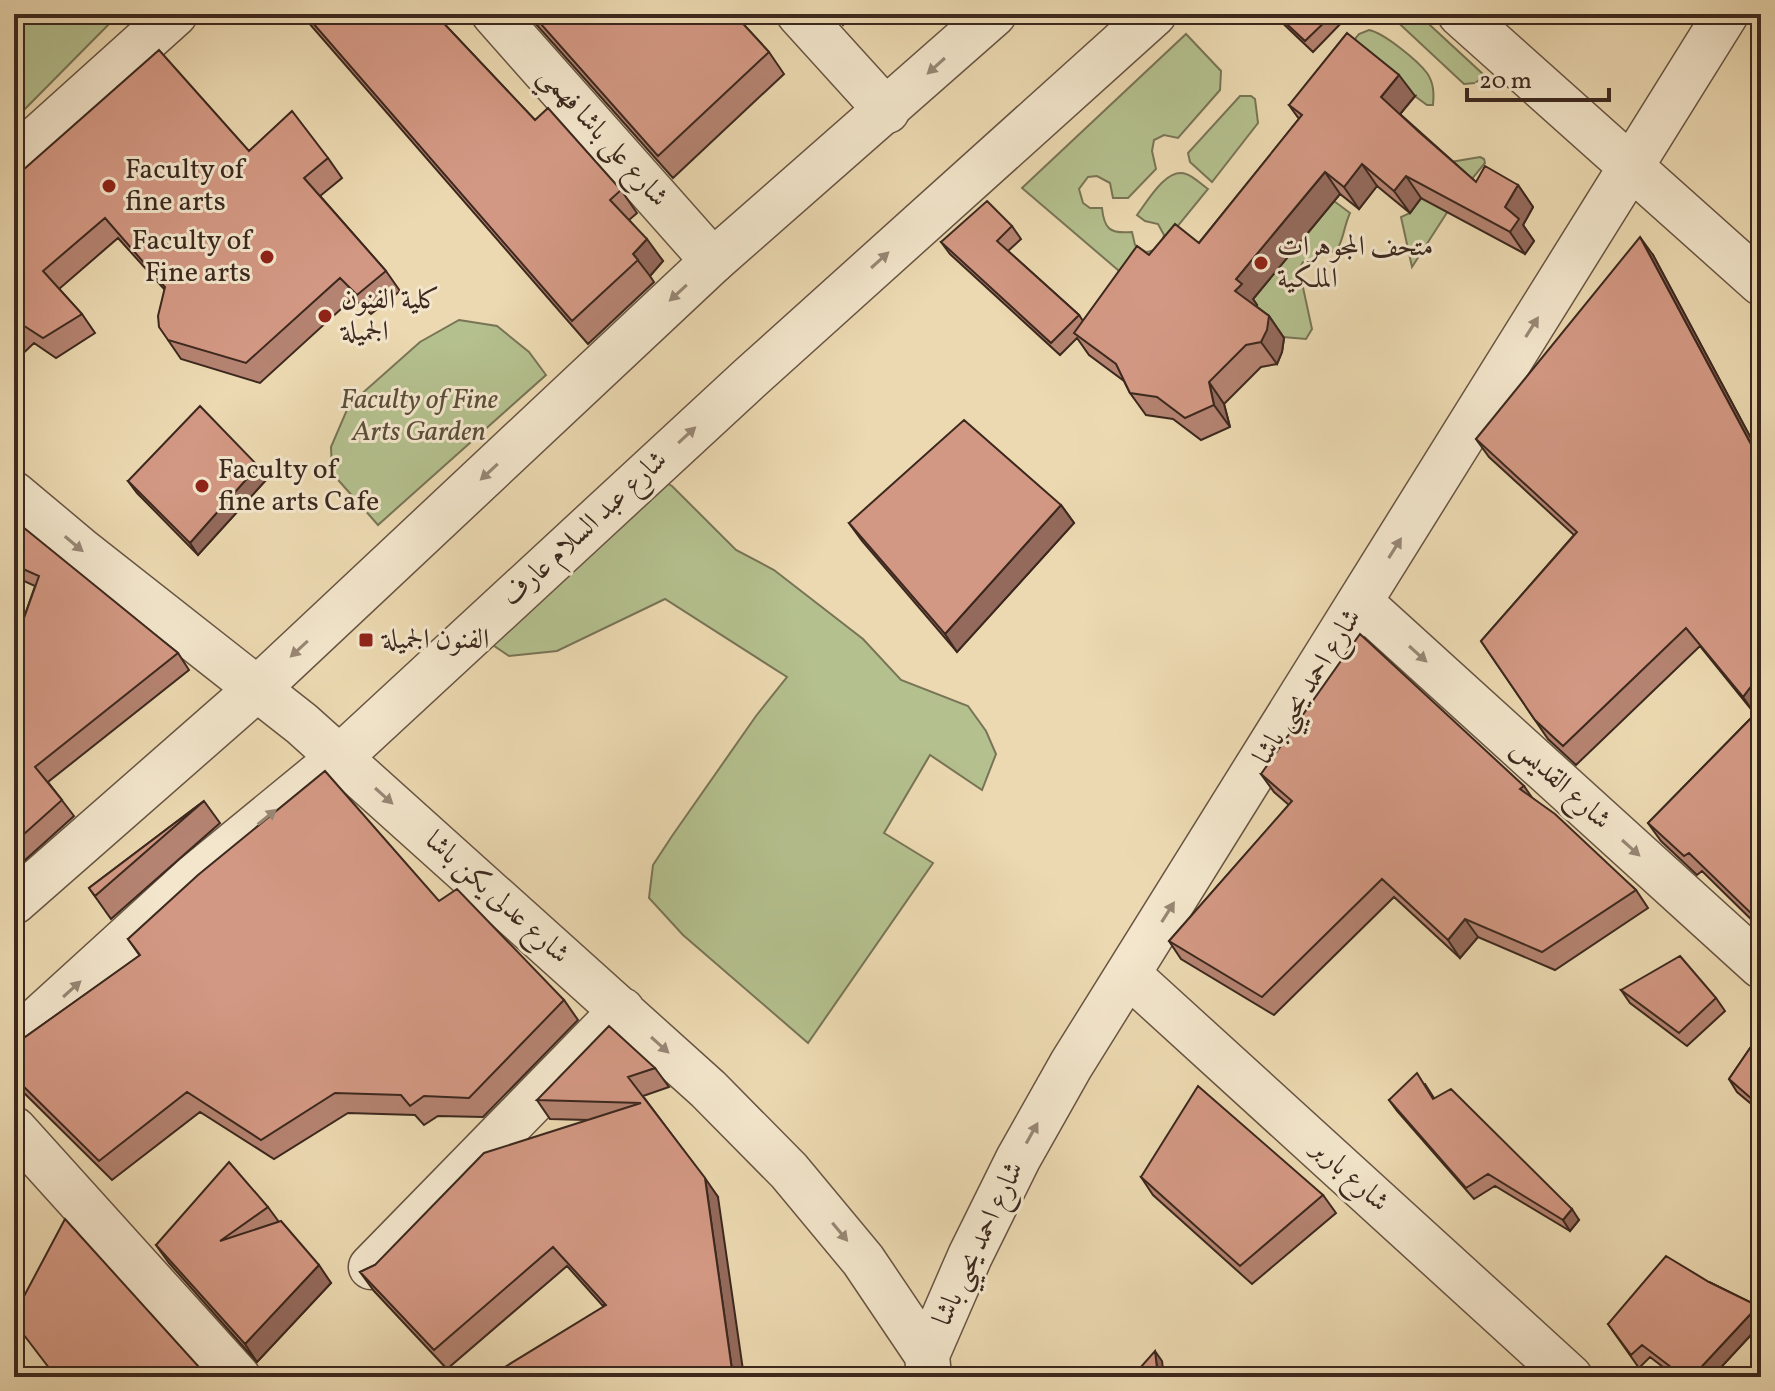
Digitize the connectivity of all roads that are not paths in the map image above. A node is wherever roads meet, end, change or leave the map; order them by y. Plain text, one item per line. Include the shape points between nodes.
1 (175, 14) edge
2 (494, 14) edge
3 (799, 14) edge
4 (994, 14) edge
5 (1154, 14) edge
6 (1460, 14) edge
7 (1726, 14) edge
8 (887, 111) junction
9 (14, 159) edge
10 (1632, 166) junction
11 (713, 261) junction
12 (1761, 283) edge
13 (14, 494) edge
14 (1360, 602) junction
15 (258, 688) junction
16 (340, 757) junction
17 (14, 902) edge
18 (1761, 966) edge
19 (1129, 975) junction
20 (622, 1010) junction
21 (14, 1041) edge
22 (14, 1129) edge
23 (371, 1267) edge
24 (928, 1366) edge
25 (238, 1377) edge
26 (1570, 1377) edge

1 - 9 street
2 - 11 street, شارع على باشا فهمي
3 - 8 street
4 -> 8 street
16 -> 5 street, شارع عبد السلام عارف
6 - 10 street
7 - 10 street, شارع احمد يحيي باشا
8 - 11 street
10 - 12 street
14 -> 10 street, شارع احمد يحيي باشا
11 -> 15 street
13 -> 15 street, شارع عدلى يكن باشا
14 -> 18 street, شارع القديس
19 -> 14 street, شارع احمد يحيي باشا
15 - 16 street, شارع عدلى يكن باشا
15 - 17 street
16 -> 20 street, شارع عدلى يكن باشا
21 -> 16 street, شارع عبد السلام عارف via 195,876
24 -> 19 street, شارع احمد يحيي باشا via 970,1256 1018,1159
19 - 26 street, شارع باربر
20 - 23 street
20 -> 24 street, شارع عدلى يكن باشا via 789,1171 863,1260
22 - 25 street

